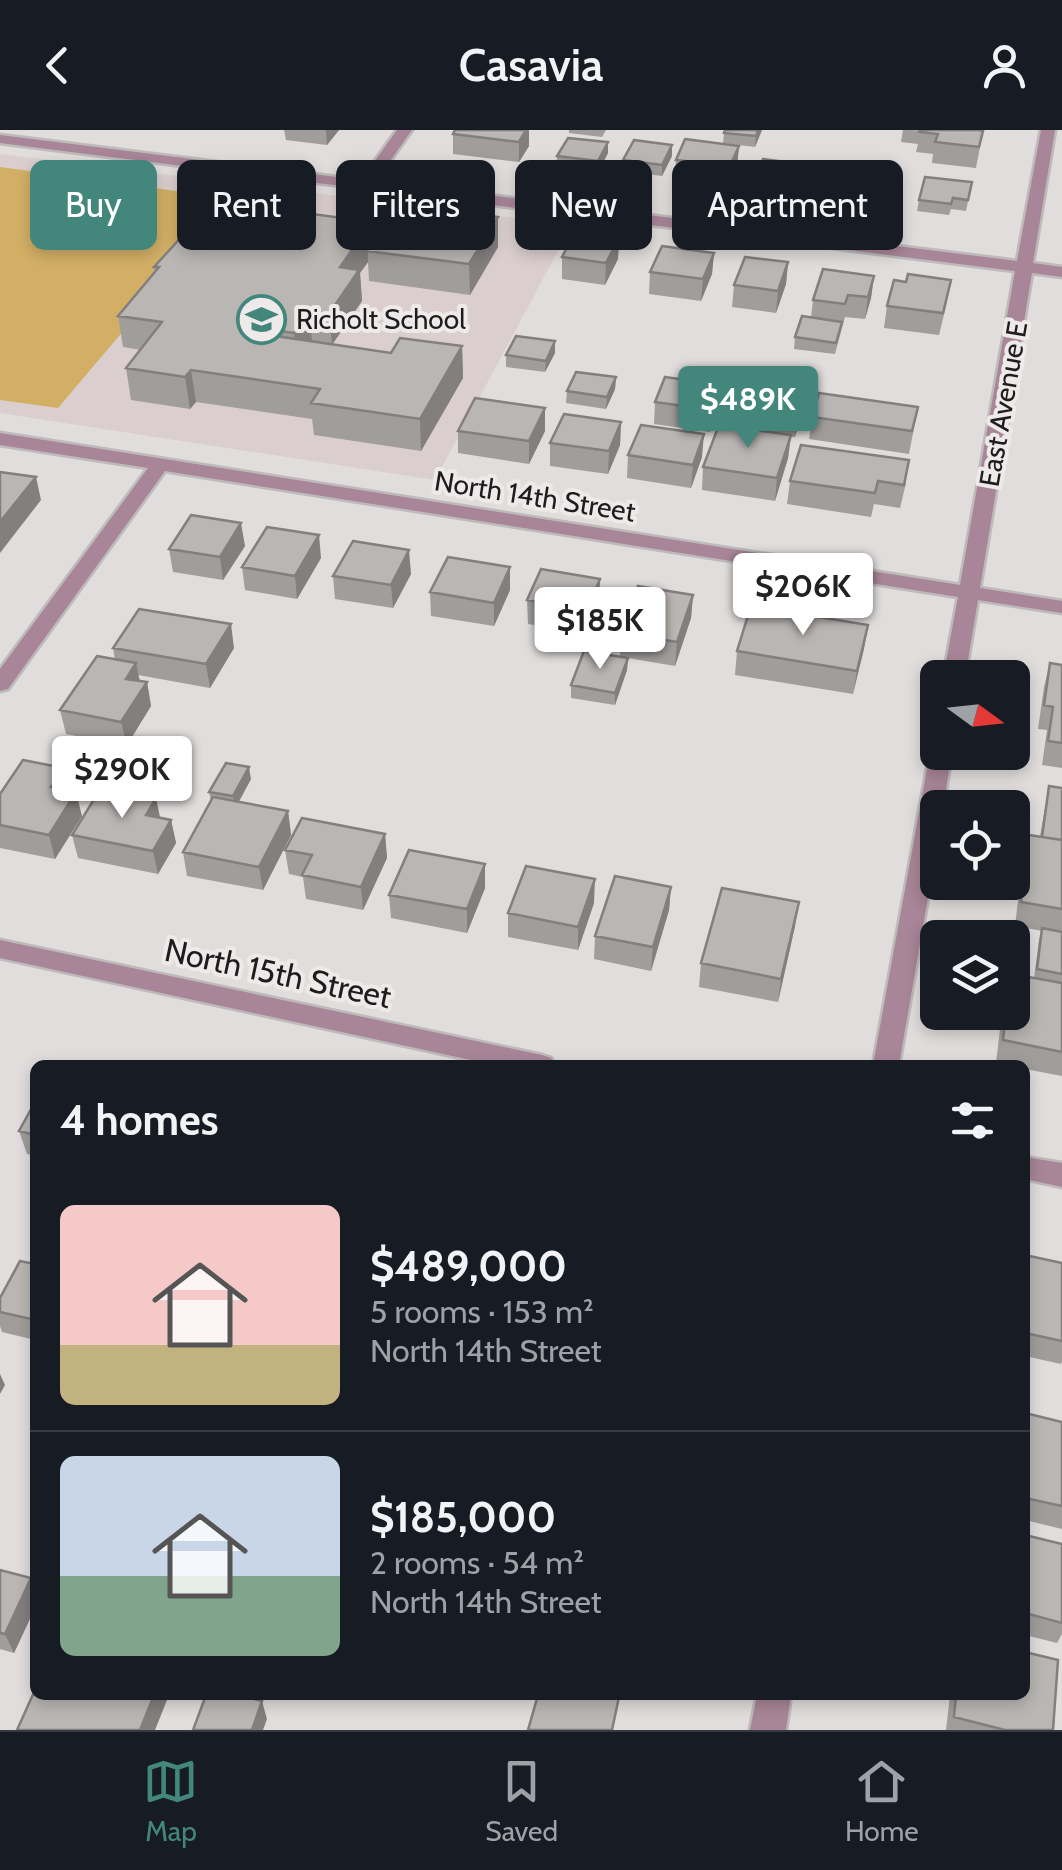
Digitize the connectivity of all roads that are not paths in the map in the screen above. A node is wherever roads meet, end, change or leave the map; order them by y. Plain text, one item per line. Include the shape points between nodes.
1 (405, 130) edge
2 (1048, 130) edge
3 (0, 140) edge
4 (383, 160) edge
5 (336, 181) edge
6 (495, 201) edge
7 (1028, 268) junction
8 (1062, 272) edge
9 (0, 439) edge
10 (160, 464) junction
11 (969, 592) junction
12 (1062, 607) edge
13 (957, 660) edge
14 (0, 684) edge
15 (938, 770) edge
16 (0, 949) edge
17 (519, 1060) edge
18 (887, 1060) edge
19 (1030, 1169) edge
20 (1062, 1175) edge
21 (773, 1700) edge
22 (768, 1730) edge

1 - 4 street
2 - 7 street, East Avenue E
3 - 5 street
6 - 7 street
7 - 8 street
7 - 11 street, East Avenue E
9 - 10 street, North 14th Street
10 - 11 street, North 14th Street
10 - 14 street
11 - 12 street, North 14th Street
11 - 13 street, East Avenue E
15 - 18 street
16 - 17 street, North 15th Street
19 - 20 street
21 - 22 street

